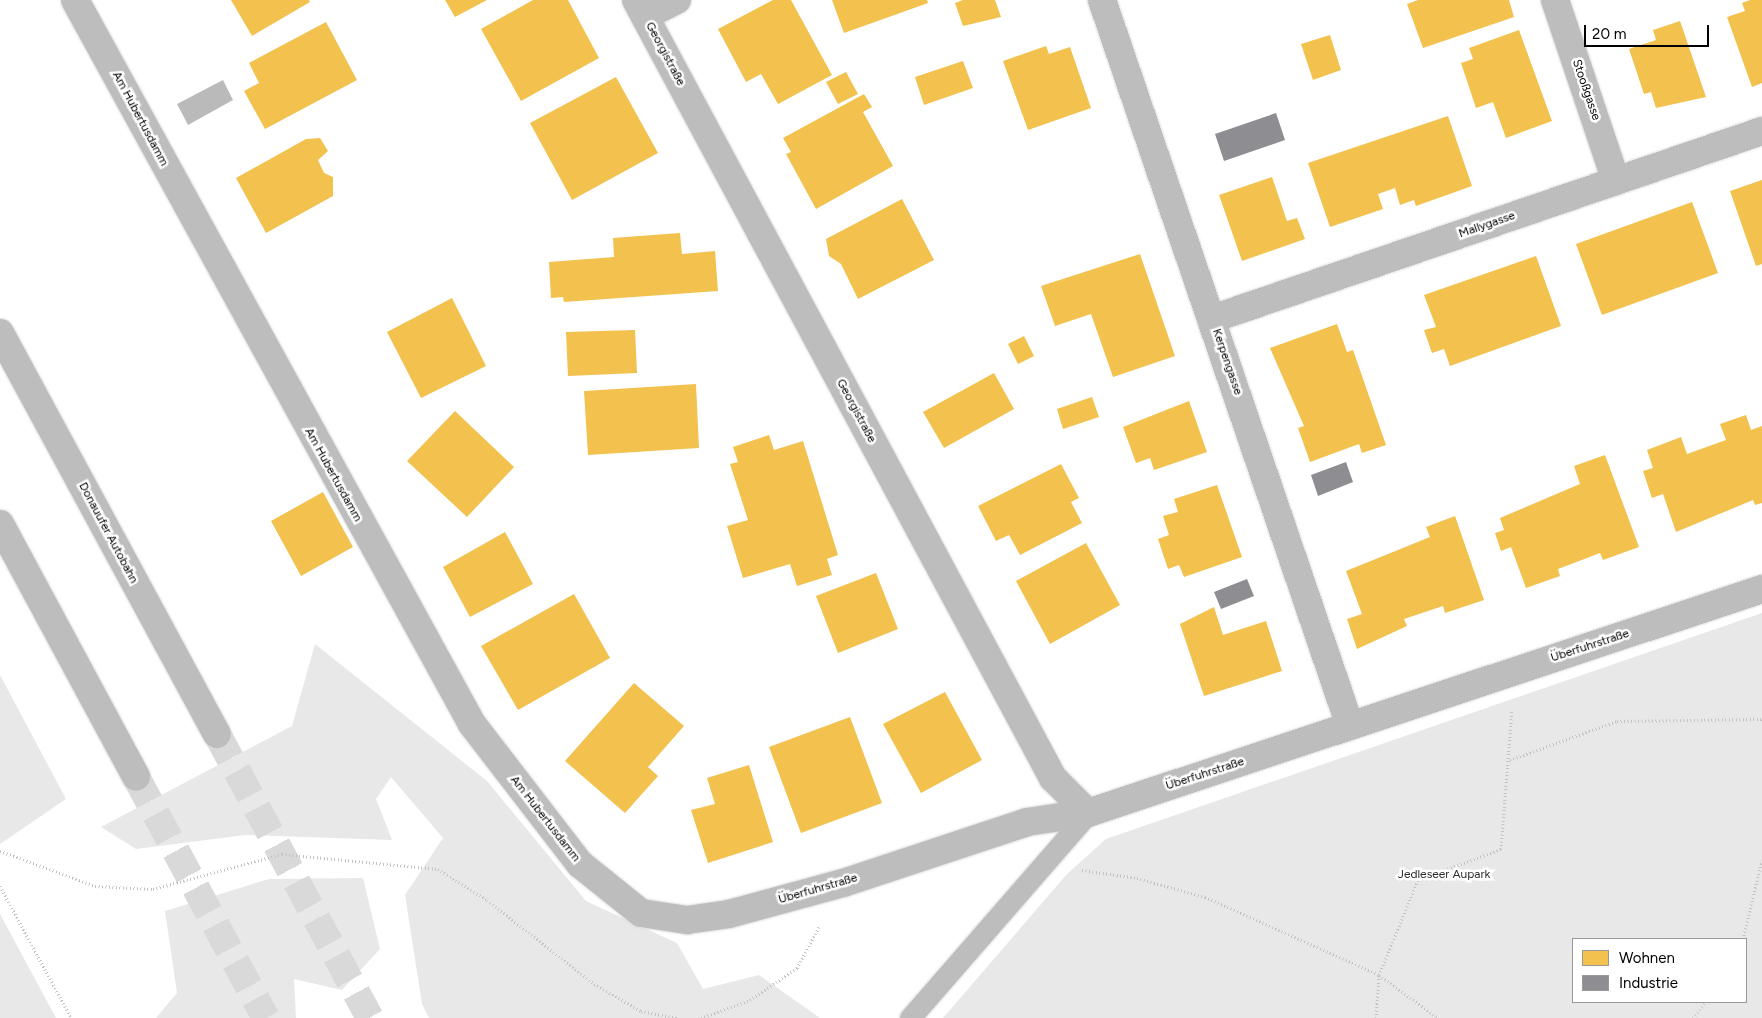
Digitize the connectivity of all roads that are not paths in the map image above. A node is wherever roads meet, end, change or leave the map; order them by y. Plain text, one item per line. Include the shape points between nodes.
1 (75, 0) edge
2 (677, 0) edge
3 (1102, 0) edge
4 (1555, 0) edge
5 (640, 8) edge
6 (1762, 131) edge
7 (1616, 181) junction
8 (1212, 319) junction
9 (0, 333) edge
10 (0, 524) edge
11 (1762, 589) edge
12 (1350, 726) junction
13 (217, 734) tunnel mouth
14 (136, 777) tunnel mouth
15 (1088, 812) junction
16 (641, 913) joint
17 (910, 1018) edge

1 - 16 main road, Am Hubertusdamm via 472,724 580,864
2 - 5 main road
3 - 8 main road, Kerpengasse
4 - 7 main road, Stooßgasse
5 - 15 main road, Georgistraße via 1053,778
6 - 7 main road, Mallygasse
7 - 8 main road, Mallygasse
8 - 12 main road, Kerpengasse
9 - 13 main road, Donauufer Autobahn
10 - 14 main road
11 - 12 main road, Überfuhrstraße
12 - 15 main road, Überfuhrstraße
15 - 16 main road, Überfuhrstraße via 1027,822 843,883 729,914 687,920
15 - 17 lane

